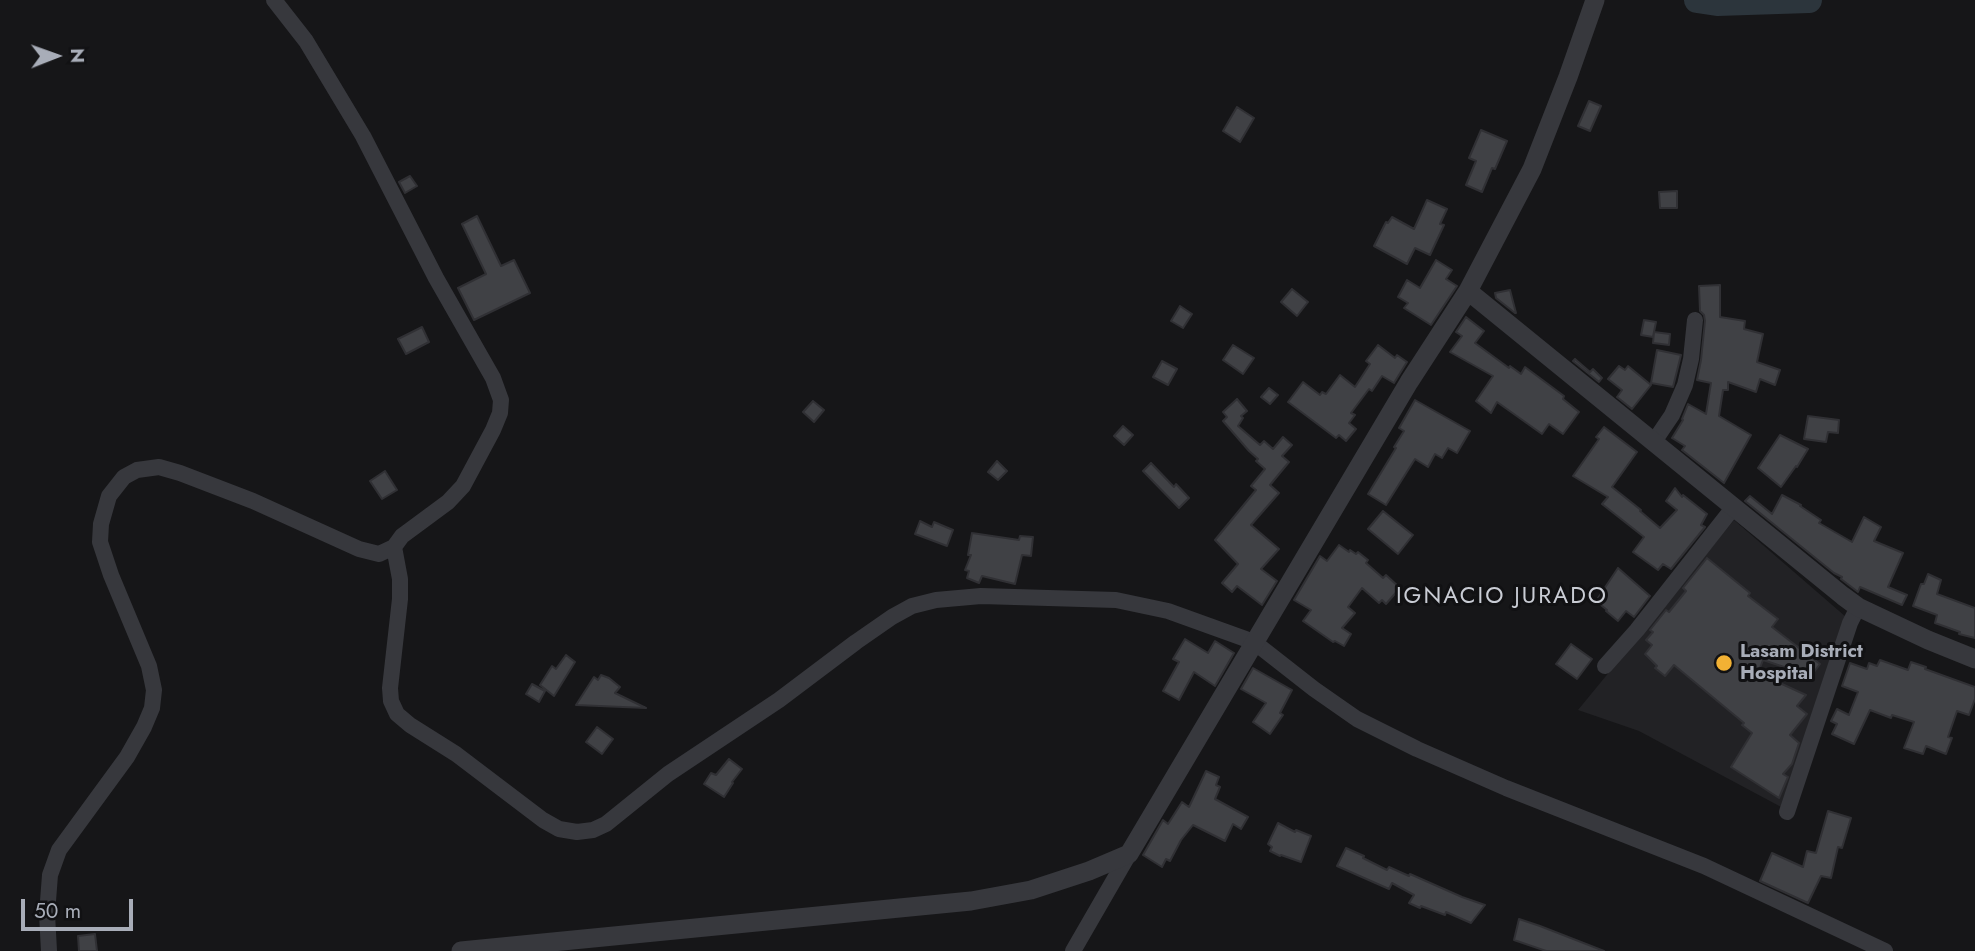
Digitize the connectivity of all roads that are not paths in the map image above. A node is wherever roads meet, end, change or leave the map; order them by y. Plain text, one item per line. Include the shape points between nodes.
1 (274, 0) edge
2 (1595, 0) edge
3 (1468, 291) junction
4 (1695, 320) dead end
5 (1653, 443) junction
6 (1733, 508) junction
7 (394, 547) junction
8 (1858, 607) junction
9 (1254, 642) junction
10 (1975, 659) edge
11 (1605, 666) dead end
12 (1787, 812) dead end
13 (1129, 853) junction
14 (49, 951) edge
15 (461, 951) edge
16 (1073, 951) edge
17 (1885, 951) edge

1 - 7 street via 306,41 363,136 501,400 493,430 463,486
2 - 3 street via 1532,169
3 - 5 street
3 - 9 street
4 - 5 street via 1685,385
5 - 6 street
6 - 8 street
6 - 11 street
7 - 9 street via 400,589 390,688 397,713 543,820 577,832 606,824 668,774 912,606 981,596 1116,600 1168,611
7 - 14 street via 379,554 359,549 253,501 159,467 124,477 109,496 100,542 149,666 152,708 127,757 59,850 50,876
8 - 10 street
8 - 12 street
9 - 13 street
9 - 17 street via 1357,719 1417,749 1704,866
13 - 15 street via 1031,890 971,901
13 - 16 street

